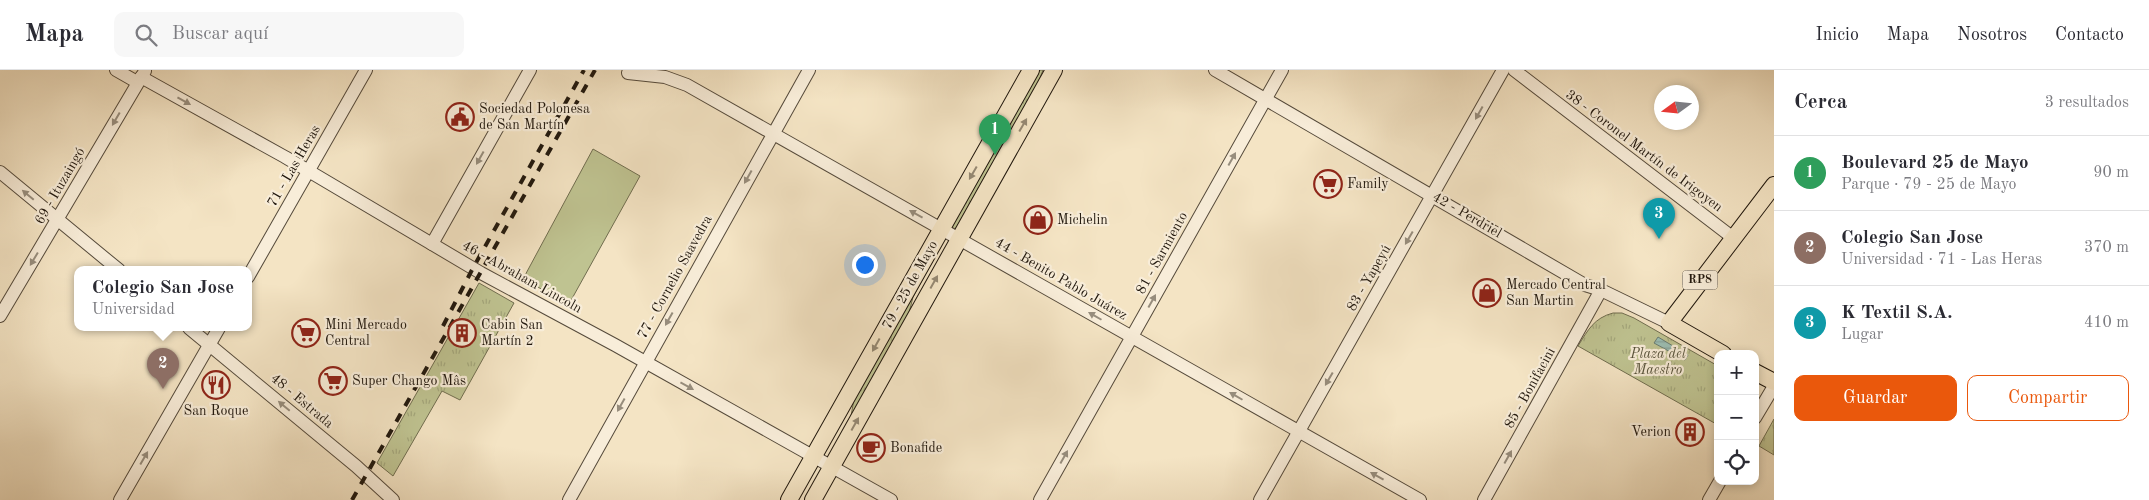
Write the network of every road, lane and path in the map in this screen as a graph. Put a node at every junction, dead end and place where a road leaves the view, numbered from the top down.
1 (116, 70) edge
2 (366, 70) edge
3 (530, 70) edge
4 (676, 70) edge
5 (809, 70) edge
6 (1031, 70) edge
7 (1054, 70) edge
8 (1215, 70) edge
9 (1282, 70) edge
10 (1503, 70) edge
11 (1514, 70) edge
12 (628, 73) dead end
13 (141, 77) edge
14 (687, 85) junction
15 (1266, 98) junction
16 (772, 134) junction
17 (308, 171) junction
18 (0, 172) edge
19 (1774, 185) edge
20 (1434, 195) junction
21 (58, 220) junction
22 (941, 228) junction
23 (1732, 237) junction
24 (959, 238) junction
25 (432, 244) junction
26 (114, 266) edge
27 (252, 270) edge
28 (1602, 290) junction
29 (5, 297) edge
30 (0, 316) edge
31 (1669, 323) junction
32 (193, 331) edge
33 (217, 331) edge
34 (1131, 337) junction
35 (209, 344) junction
36 (1716, 350) edge
37 (645, 363) junction
38 (1759, 375) edge
39 (1774, 384) edge
40 (1759, 411) edge
41 (1299, 432) junction
42 (814, 456) junction
43 (832, 466) junction
44 (1718, 485) edge
45 (120, 500) edge
46 (393, 500) edge
47 (569, 500) edge
48 (790, 500) edge
49 (813, 500) edge
50 (891, 500) edge
51 (1040, 500) edge
52 (1260, 500) edge
53 (1420, 500) edge
54 (1484, 500) edge
55 (1709, 500) edge

1 - 13 street, 46 - Abraham Lincoln
2 - 17 street, 71 - Las Heras
3 -> 25 street
4 - 14 street, 44 - Benito Pablo Juárez
5 - 16 street, 77 - Cornelio Saavedra
6 -> 22 main road, 79 - 25 de Mayo
24 -> 7 main road, 79 - 25 de Mayo
8 - 15 street, 42 - Perdriel
9 - 15 street, 81 - Sarmiento
10 -> 20 street, 83 - Yapeyú
11 - 23 street, 38 - Coronel Martín de Irigoyen
12 - 14 street, 44 - Benito Pablo Juárez
13 -> 17 street, 46 - Abraham Lincoln
13 -> 21 street, 69 - Ituzaingó
14 - 16 street, 44 - Benito Pablo Juárez
15 - 20 street, 42 - Perdriel
34 -> 15 street, 81 - Sarmiento
22 -> 16 street, 44 - Benito Pablo Juárez
16 -> 37 street, 77 - Cornelio Saavedra
17 - 25 street, 46 - Abraham Lincoln
17 - 27 street, 71 - Las Heras
21 -> 18 street
19 - 23 main road, RP8
20 - 28 street, 42 - Perdriel
20 -> 41 street, 83 - Yapeyú
21 - 26 street
21 -> 29 street, 69 - Ituzaingó
22 - 24 street, 44 - Benito Pablo Juárez
22 -> 42 main road, 79 - 25 de Mayo
23 - 31 main road, RP8
34 -> 24 street, 44 - Benito Pablo Juárez
43 -> 24 main road, 79 - 25 de Mayo
25 - 37 street, 46 - Abraham Lincoln
28 - 31 street, 42 - Perdriel
54 -> 28 street, 85 - Bonifacini
29 - 30 street, 69 - Ituzaingó
31 - 36 main road, 42 - Perdriel
32 - 35 street, 48 - Estrada
33 - 35 street
41 -> 34 street, 44 - Benito Pablo Juárez
51 -> 34 street, 81 - Sarmiento
45 -> 35 street
46 -> 35 street, 48 - Estrada
37 -> 42 street, 46 - Abraham Lincoln
37 -> 47 street, 77 - Cornelio Saavedra
38 - 39 main road
39 - 40 street
41 - 52 street, 83 - Yapeyú
53 -> 41 street, 44 - Benito Pablo Juárez
42 - 43 street, 46 - Abraham Lincoln
42 - 48 main road, 79 - 25 de Mayo
43 - 49 main road, 79 - 25 de Mayo
43 - 50 street, 46 - Abraham Lincoln
44 - 55 street

